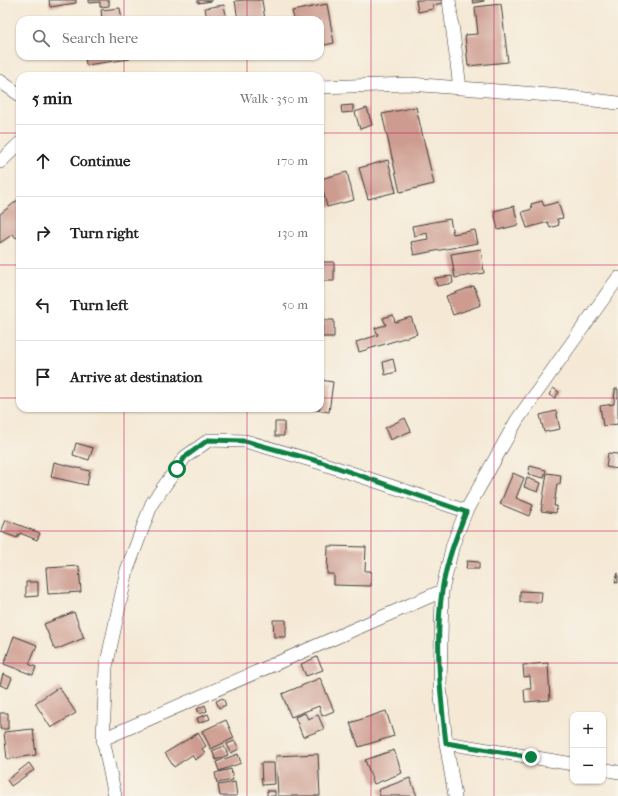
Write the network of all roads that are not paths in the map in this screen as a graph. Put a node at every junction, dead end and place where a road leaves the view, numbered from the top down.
1 (449, 0) edge
2 (0, 81) edge
3 (324, 87) edge
4 (460, 88) junction
5 (16, 92) edge
6 (618, 103) edge
7 (16, 147) edge
8 (0, 162) edge
9 (618, 278) edge
10 (466, 512) junction
11 (442, 591) junction
12 (103, 739) junction
13 (446, 743) junction
14 (570, 764) edge
15 (606, 770) edge
16 (618, 772) edge
17 (116, 796) edge
18 (455, 796) edge

1 - 4 street
2 - 5 street
3 - 4 street
4 - 6 street
7 - 8 street
9 - 10 street
10 - 11 street
10 - 12 street
11 - 12 street
11 - 13 street
12 - 17 street
13 - 14 street
13 - 18 street
15 - 16 street

